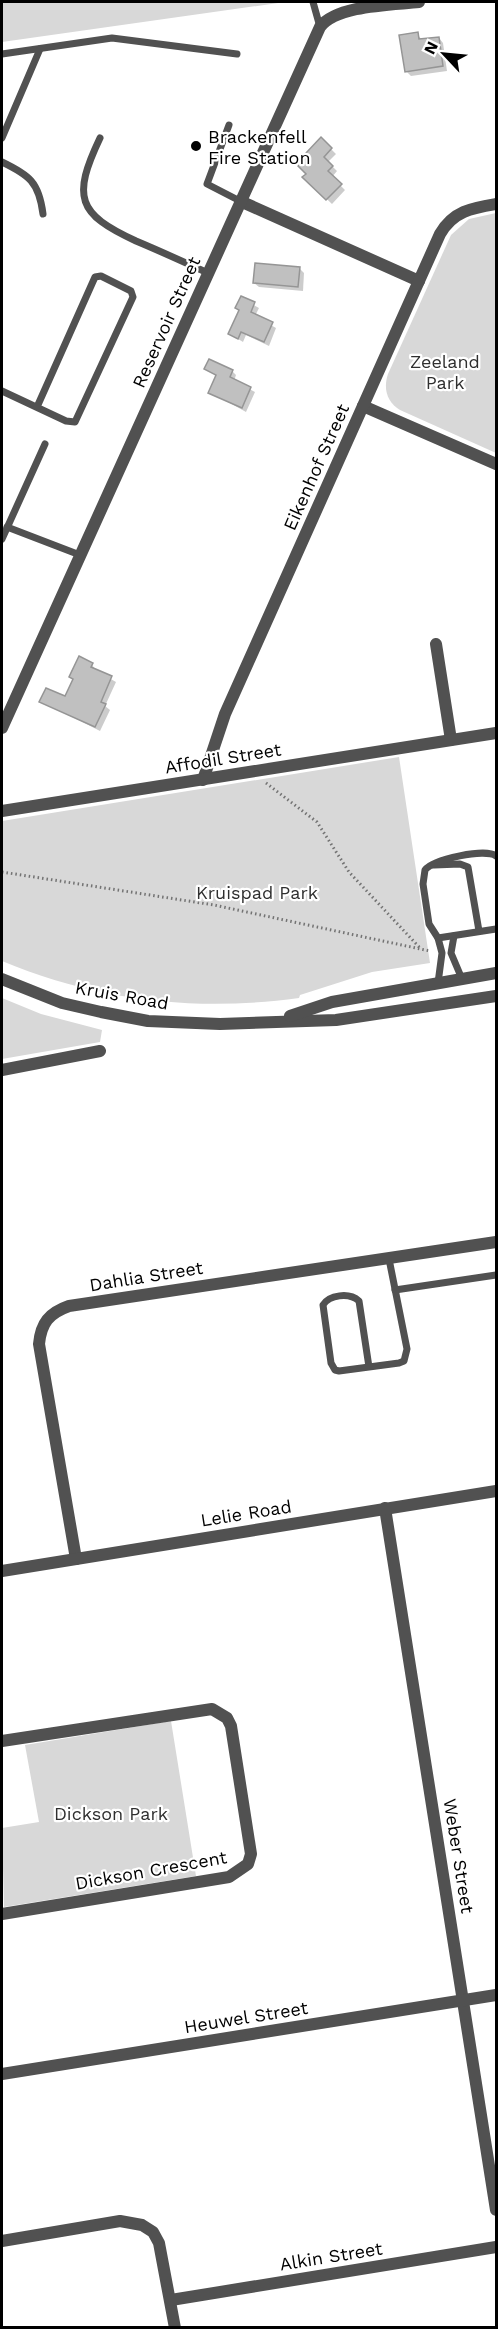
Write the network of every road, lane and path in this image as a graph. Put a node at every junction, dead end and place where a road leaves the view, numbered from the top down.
1 (313, 2) edge
2 (419, 2) edge
3 (320, 27) junction
4 (40, 49) junction
5 (2, 54) edge
6 (237, 54) dead end
7 (229, 125) dead end
8 (2, 138) edge
9 (100, 138) dead end
10 (2, 162) edge
11 (240, 201) junction
12 (496, 204) edge
13 (43, 214) dead end
14 (208, 273) junction
15 (419, 281) junction
16 (2, 391) edge
17 (37, 406) junction
18 (363, 406) junction
19 (45, 444) dead end
20 (496, 464) edge
21 (7, 527) junction
22 (2, 539) edge
23 (80, 555) junction
24 (435, 644) dead end
25 (2, 728) edge
26 (496, 733) edge
27 (451, 740) junction
28 (252, 772) junction
29 (203, 780) junction
30 (2, 812) edge
31 (496, 856) edge
32 (428, 866) junction
33 (2, 872) edge
34 (496, 929) edge
35 (479, 931) junction
36 (454, 936) junction
37 (438, 938) junction
38 (421, 950) junction
39 (442, 953) junction
40 (496, 974) edge
41 (2, 979) edge
42 (462, 979) junction
43 (438, 983) junction
44 (496, 996) edge
45 (277, 1020) junction
46 (100, 1051) dead end
47 (2, 1070) edge
48 (496, 1242) edge
49 (389, 1259) junction
50 (496, 1275) edge
51 (395, 1290) junction
52 (369, 1367) junction
53 (496, 1491) edge
54 (385, 1509) junction
55 (76, 1558) junction
56 (2, 1571) edge
57 (2, 1741) edge
58 (2, 1914) edge
59 (496, 1995) edge
60 (464, 2000) junction
61 (2, 2074) edge
62 (496, 2210) edge
63 (2, 2241) edge
64 (496, 2247) edge
65 (171, 2300) junction
66 (175, 2328) edge

1 - 3 lane
2 - 3 street
3 - 11 street, Reservoir Street
4 - 5 lane
4 - 6 lane
4 - 8 lane
7 - 11 lane
9 - 14 lane
10 - 13 lane
11 - 14 street, Reservoir Street
11 - 15 street
12 - 15 street, Eikenhof Street
14 - 23 street, Reservoir Street
15 - 18 street, Eikenhof Street
16 - 17 lane
17 - 17 lane
18 - 20 street
18 - 29 street, Eikenhof Street
19 - 21 lane
21 - 22 lane
21 - 23 lane
23 - 25 street, Reservoir Street
24 - 27 street
26 - 27 street, Affodil Street
27 - 28 street, Affodil Street
28 - 29 street, Affodil Street
28 - 38 path
29 - 30 street, Affodil Street
31 - 32 lane
32 - 35 lane
32 - 37 lane
33 - 38 path
34 - 35 lane
35 - 36 lane
36 - 37 lane
36 - 42 lane
37 - 39 lane
38 - 39 path
39 - 43 lane
40 - 42 street, Kruis Road
41 - 45 street, Kruis Road
42 - 43 street, Kruis Road
43 - 45 street, Kruis Road
44 - 45 street, Kruis Road
46 - 47 street
48 - 49 street, Dahlia Street
49 - 51 lane
49 - 55 street, Dahlia Street
50 - 51 lane
51 - 52 lane
52 - 52 lane
53 - 54 street, Lelie Road
54 - 55 street, Lelie Road
54 - 60 street, Weber Street
55 - 56 street, Lelie Road
57 - 58 street, Dickson Crescent
59 - 60 street, Heuwel Street
60 - 61 street, Heuwel Street
60 - 62 street, Weber Street
63 - 65 street
64 - 65 street, Alkin Street
65 - 66 street

